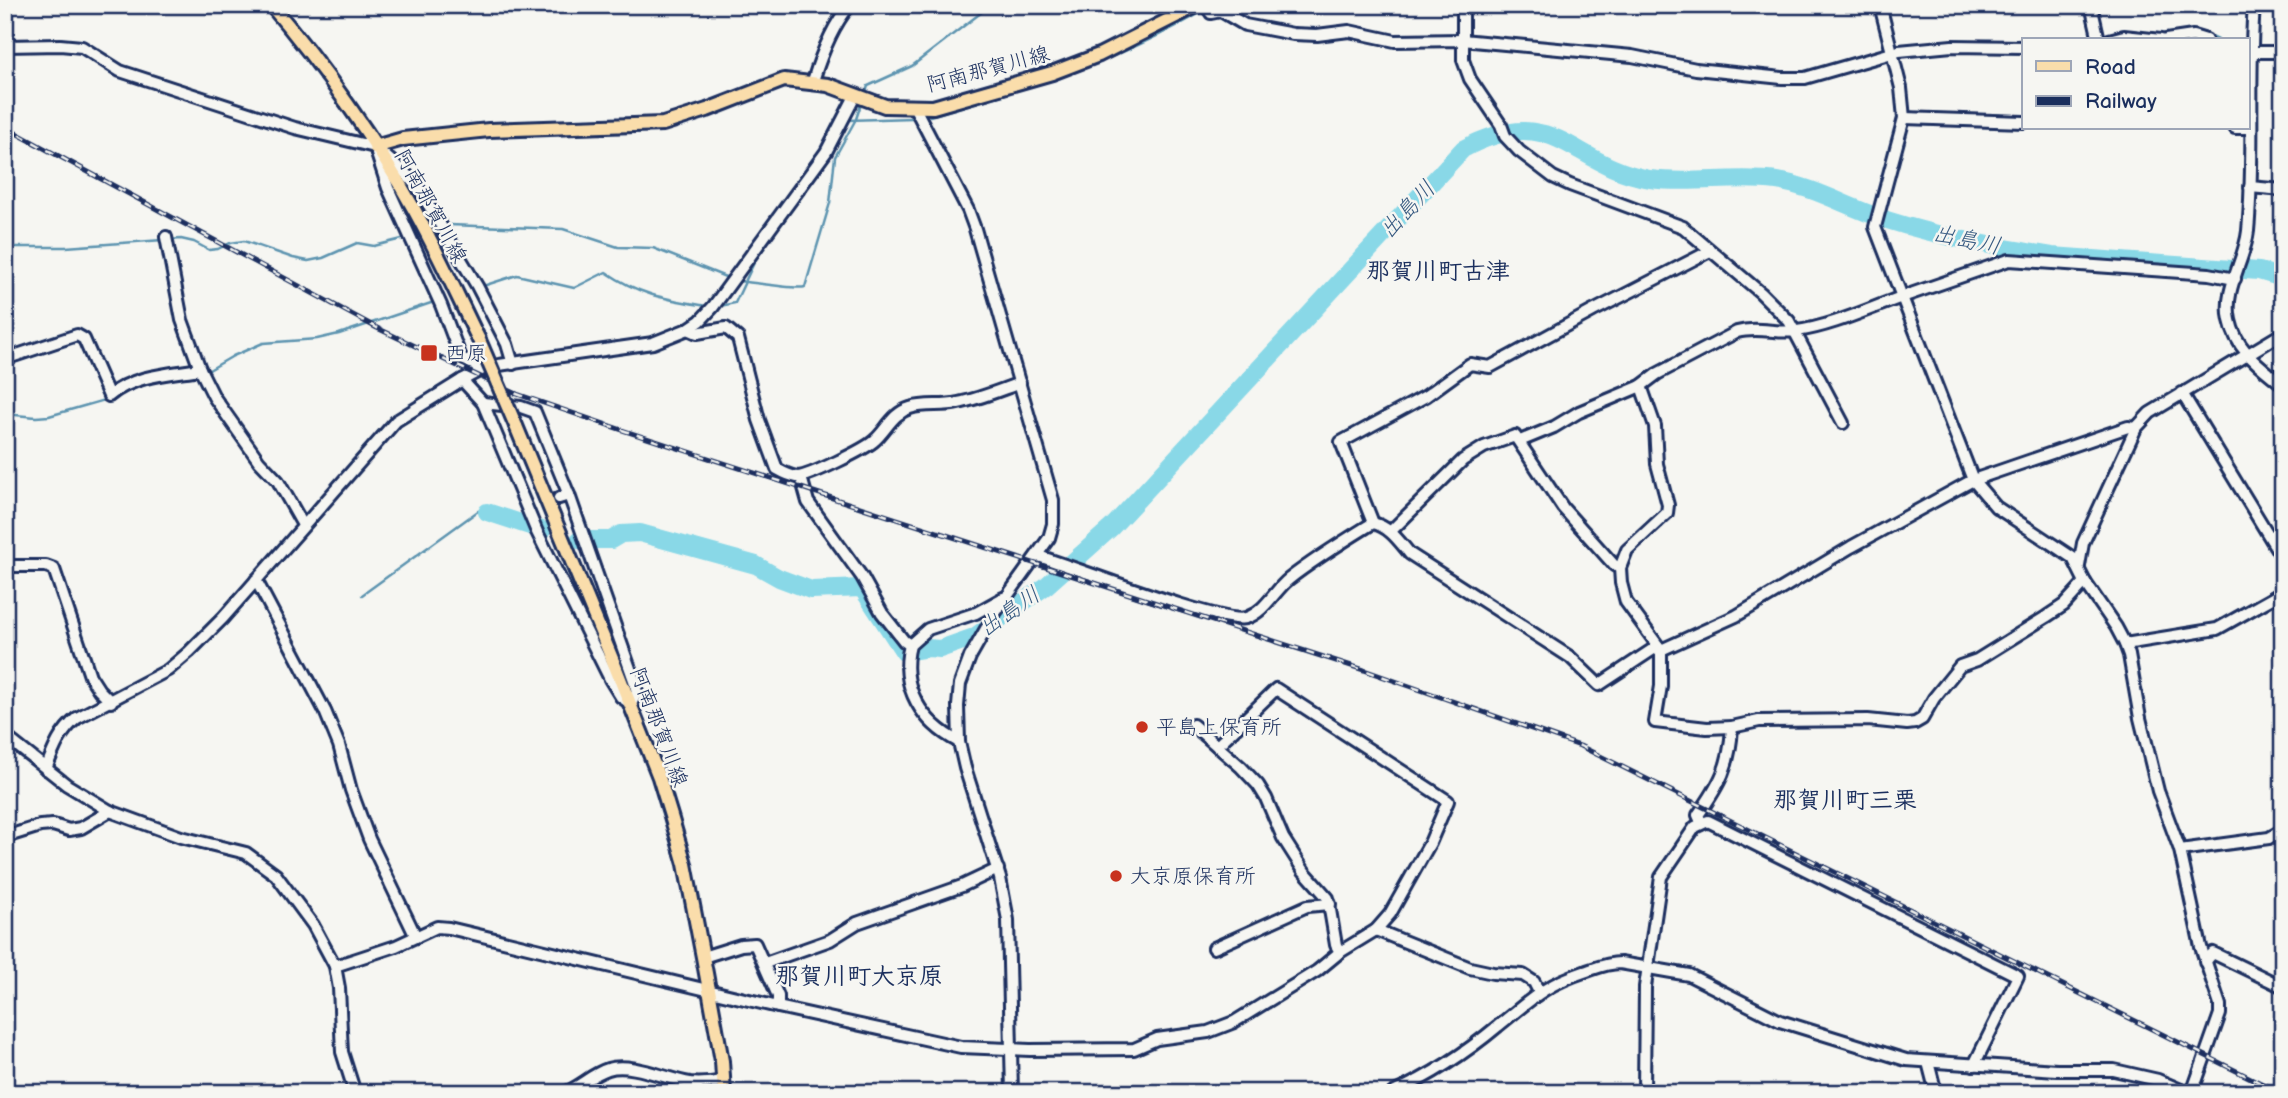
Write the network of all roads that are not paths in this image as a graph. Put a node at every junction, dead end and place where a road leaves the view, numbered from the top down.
1 (271, 5) edge
2 (850, 5) edge
3 (1463, 5) edge
4 (1880, 5) edge
5 (2091, 5) edge
6 (2254, 5) edge
7 (1205, 7) edge
8 (1462, 38) junction
9 (2098, 38) edge
10 (2116, 38) edge
11 (2142, 38) edge
12 (2180, 38) edge
13 (2200, 38) edge
14 (5, 46) edge
15 (2022, 47) edge
16 (1891, 48) junction
17 (2250, 51) edge
18 (2283, 52) edge
19 (813, 81) junction
20 (855, 96) junction
21 (915, 108) junction
22 (1903, 118) junction
23 (2022, 122) edge
24 (2250, 128) edge
25 (2250, 130) edge
26 (375, 147) junction
27 (2249, 187) junction
28 (2283, 190) edge
29 (167, 241) dead end
30 (1710, 251) junction
31 (2236, 277) junction
32 (1902, 297) junction
33 (688, 329) junction
34 (1794, 332) junction
35 (2283, 333) edge
36 (2246, 354) junction
37 (5, 359) edge
38 (513, 364) junction
39 (483, 369) junction
40 (202, 372) junction
41 (462, 380) junction
42 (1020, 383) junction
43 (2283, 385) edge
44 (1641, 386) junction
45 (2182, 393) junction
46 (482, 403) junction
47 (1843, 424) dead end
48 (2136, 428) junction
49 (1520, 441) junction
50 (801, 477) junction
51 (1973, 480) junction
52 (1373, 523) junction
53 (303, 525) junction
54 (1391, 531) junction
55 (2278, 538) edge
56 (1038, 556) junction
57 (2283, 559) edge
58 (5, 566) edge
59 (2079, 566) junction
60 (1620, 568) junction
61 (256, 580) junction
62 (2085, 582) junction
63 (2283, 592) edge
64 (1009, 593) junction
65 (2125, 644) junction
66 (910, 645) junction
67 (1660, 648) junction
68 (111, 702) junction
69 (631, 705) junction
70 (1193, 725) dead end
71 (1732, 727) junction
72 (5, 736) edge
73 (959, 742) junction
74 (1217, 746) junction
75 (46, 769) junction
76 (110, 811) junction
77 (1701, 822) junction
78 (2283, 830) edge
79 (5, 837) edge
80 (2180, 850) junction
81 (998, 869) junction
82 (1330, 904) junction
83 (1376, 930) junction
84 (416, 937) junction
85 (1214, 948) dead end
86 (1340, 952) junction
87 (702, 957) junction
88 (2205, 962) junction
89 (765, 963) junction
90 (335, 966) junction
91 (1649, 966) junction
92 (2283, 987) edge
93 (708, 990) junction
94 (1539, 992) junction
95 (778, 1007) junction
96 (1010, 1049) junction
97 (1928, 1062) junction
98 (1974, 1065) junction
99 (723, 1087) edge
100 (355, 1093) edge
101 (564, 1093) edge
102 (1012, 1093) edge
103 (1393, 1093) edge
104 (1644, 1093) edge
105 (1936, 1093) edge
106 (2190, 1093) edge

1 - 26 main road
2 - 19 street
3 - 8 street
4 - 16 street
5 - 9 street
6 - 17 street
7 - 8 street
7 - 21 main road, 阿南那賀川線
8 - 16 street
8 - 30 street
10 - 11 street
12 - 13 street
14 - 26 street
15 - 16 street
16 - 22 street
17 - 18 street
17 - 24 street
19 - 20 main road, 阿南那賀川線
19 - 26 main road, 阿南那賀川線
20 - 21 main road, 阿南那賀川線
20 - 33 street
21 - 42 street
22 - 23 street
22 - 32 street
25 - 27 street
26 - 38 street
26 - 39 street
26 - 69 main road, 阿南那賀川線, bridge
27 - 28 street
27 - 31 street
29 - 40 street
30 - 34 street
30 - 52 street
31 - 32 street
31 - 36 street
32 - 34 street
32 - 51 street
33 - 38 street
33 - 50 street
34 - 44 street
34 - 47 street
35 - 36 street
36 - 43 street
36 - 45 street
37 - 40 street
38 - 39 street
39 - 41 street
40 - 53 street
41 - 46 street
41 - 53 street
42 - 50 street
42 - 56 street
44 - 49 street
44 - 60 street
45 - 48 street
45 - 55 street
46 - 69 street
46 - 69 street
48 - 51 street
48 - 59 street
49 - 54 street
49 - 60 street
50 - 66 street
51 - 59 street
51 - 67 street
52 - 54 street
52 - 56 street
53 - 61 street
54 - 67 street
55 - 57 street
56 - 64 street
58 - 68 street
59 - 62 street
60 - 67 street
61 - 68 street
61 - 84 street
62 - 65 street
62 - 71 street
63 - 65 street
64 - 66 street
64 - 73 street
65 - 80 street
66 - 73 street
67 - 71 street
68 - 75 street
69 - 87 main road, 阿南那賀川線
70 - 74 street
71 - 77 street
72 - 75 street
73 - 81 street
74 - 82 street
74 - 83 street
75 - 76 street
76 - 79 street
76 - 90 street
77 - 91 street
77 - 98 street
78 - 80 street
80 - 88 street
81 - 89 street
81 - 96 street
82 - 85 street
82 - 86 street
83 - 86 street
83 - 94 street
84 - 90 street
84 - 93 street
86 - 96 street
87 - 89 street
87 - 93 main road, 阿南那賀川線
88 - 92 street
88 - 106 street
89 - 95 street
90 - 100 street
91 - 94 street
91 - 97 street
91 - 104 street
93 - 95 street
93 - 99 main road, 阿南那賀川線
94 - 103 street
95 - 96 street
96 - 102 street
97 - 98 street
97 - 105 street
98 - 106 street
99 - 101 street

